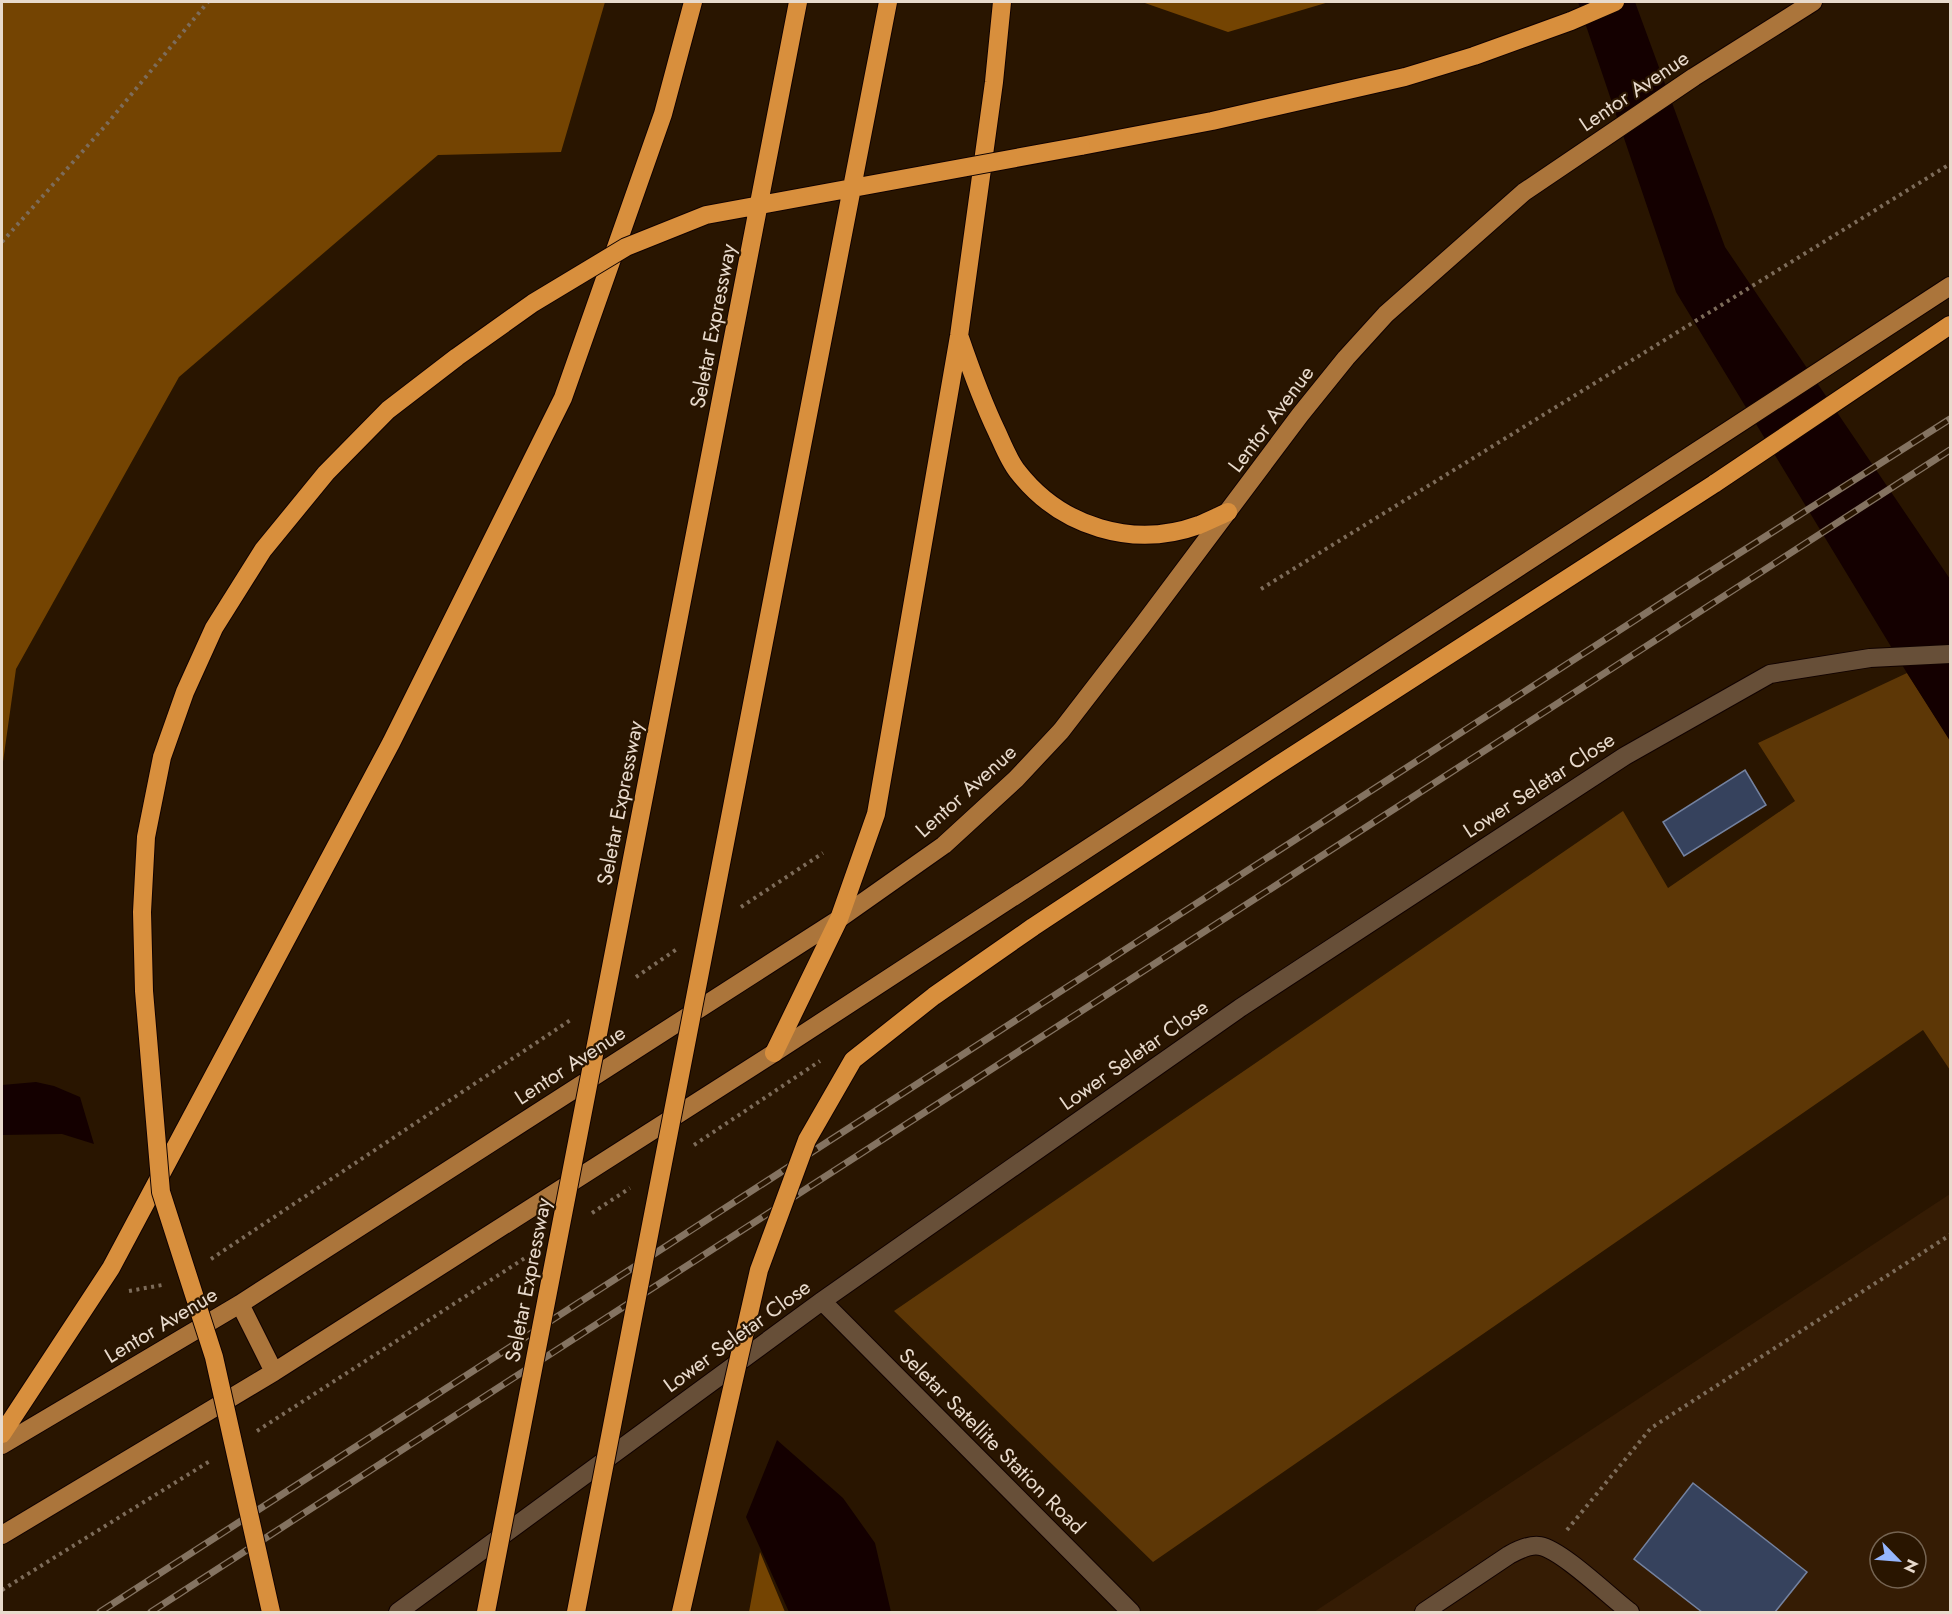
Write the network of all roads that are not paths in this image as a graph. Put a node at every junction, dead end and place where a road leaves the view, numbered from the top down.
1 (693, 2) edge
2 (798, 2) edge
3 (888, 2) edge
4 (1002, 2) edge
5 (1615, 2) edge
6 (1813, 2) edge
7 (1950, 286) edge
8 (1950, 325) edge
9 (959, 336) junction
10 (1228, 512) junction
11 (1950, 654) edge
12 (839, 919) junction
13 (774, 1053) junction
14 (822, 1301) junction
15 (240, 1304) junction
16 (274, 1372) junction
17 (2, 1434) edge
18 (2, 1445) edge
19 (2, 1535) edge
20 (271, 1612) edge
21 (398, 1612) edge
22 (486, 1612) edge
23 (576, 1612) edge
24 (681, 1612) edge
25 (1131, 1612) edge
26 (1424, 1612) edge
27 (1630, 1612) edge

1 - 17 highway
2 - 22 highway, Seletar Expressway, bridge
3 - 23 highway, bridge
4 - 9 highway
5 - 20 highway, bridge
6 - 10 main road, Lentor Avenue
7 - 13 main road
8 - 24 highway, bridge
9 - 10 highway
9 - 12 highway
10 - 12 main road, Lentor Avenue
11 - 14 lane, Lower Seletar Close
12 - 13 highway
12 - 15 main road, Lentor Avenue
13 - 16 main road
14 - 21 lane, Lower Seletar Close
14 - 25 lane, Seletar Satellite Station Road
15 - 16 main road
15 - 18 main road, Lentor Avenue
16 - 19 main road
26 - 27 lane

